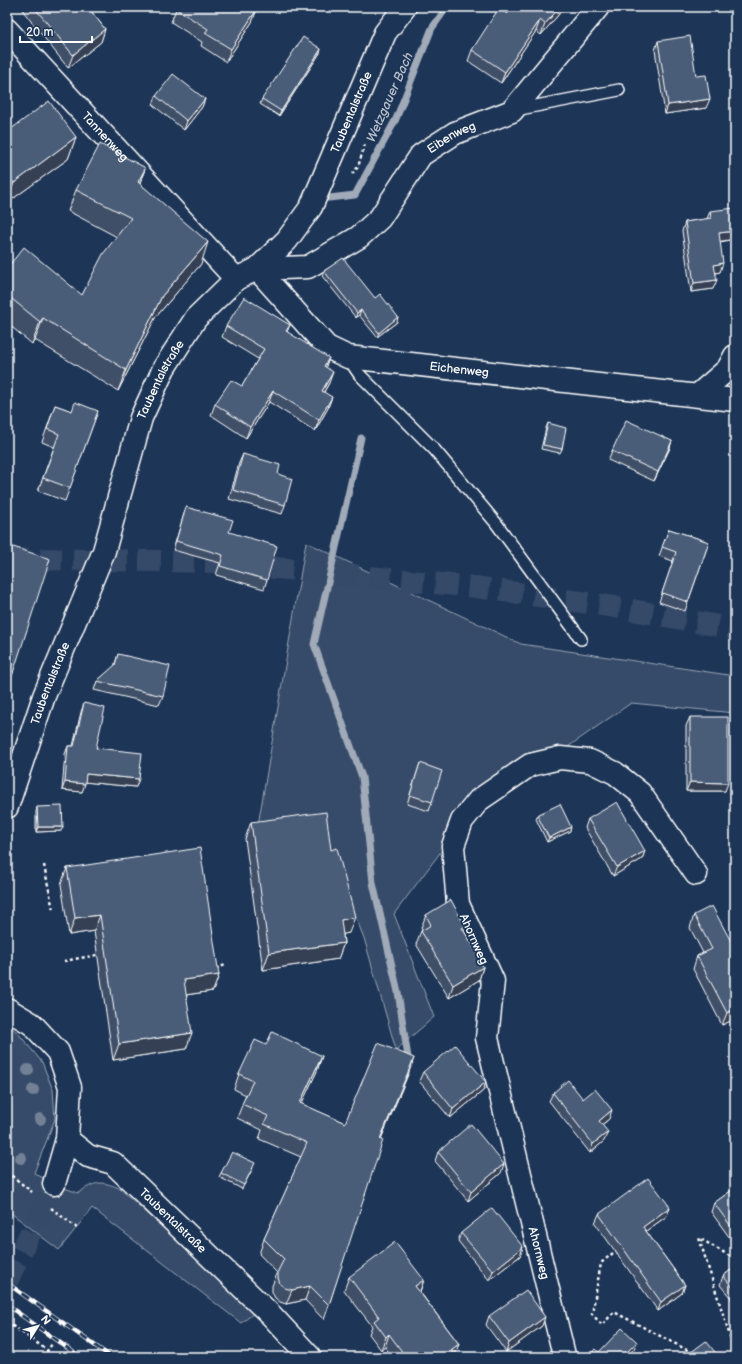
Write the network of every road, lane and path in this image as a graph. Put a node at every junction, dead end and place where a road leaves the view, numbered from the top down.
1 (405, 7) edge
2 (598, 7) edge
3 (7, 30) edge
4 (619, 90) dead end
5 (512, 111) junction
6 (257, 269) junction
7 (236, 279) junction
8 (735, 356) edge
9 (348, 357) junction
10 (698, 395) junction
11 (735, 400) edge
12 (581, 639) dead end
13 (7, 807) edge
14 (44, 865) dead end
15 (696, 874) dead end
16 (53, 910) dead end
17 (97, 954) dead end
18 (64, 961) dead end
19 (226, 965) dead end
20 (210, 969) edge
21 (7, 1009) edge
22 (67, 1138) junction
23 (54, 1184) tunnel mouth
24 (613, 1253) dead end
25 (735, 1259) edge
26 (7, 1322) edge
27 (52, 1344) dead end
28 (48, 1350) junction
29 (735, 1352) edge
30 (694, 1354) edge
31 (43, 1357) edge
32 (57, 1357) edge
33 (310, 1357) edge
34 (562, 1357) edge

1 - 6 street, Taubentalstraße
2 - 5 street, Eibenweg
3 - 7 street, Tannenweg
4 - 5 lane
5 - 6 street, Eibenweg
6 - 7 street, Taubentalstraße
6 - 9 street, Eichenweg
7 - 13 street, Taubentalstraße
8 - 10 street
9 - 10 street, Eichenweg
9 - 12 lane
10 - 11 street, Eichenweg
14 - 16 path
15 - 34 street, Ahornweg
17 - 18 path
19 - 20 path
21 - 22 street
22 - 23 street
22 - 33 street, Taubentalstraße
24 - 30 path
25 - 29 path
26 - 28 path
27 - 28 path
28 - 31 path
28 - 32 path

